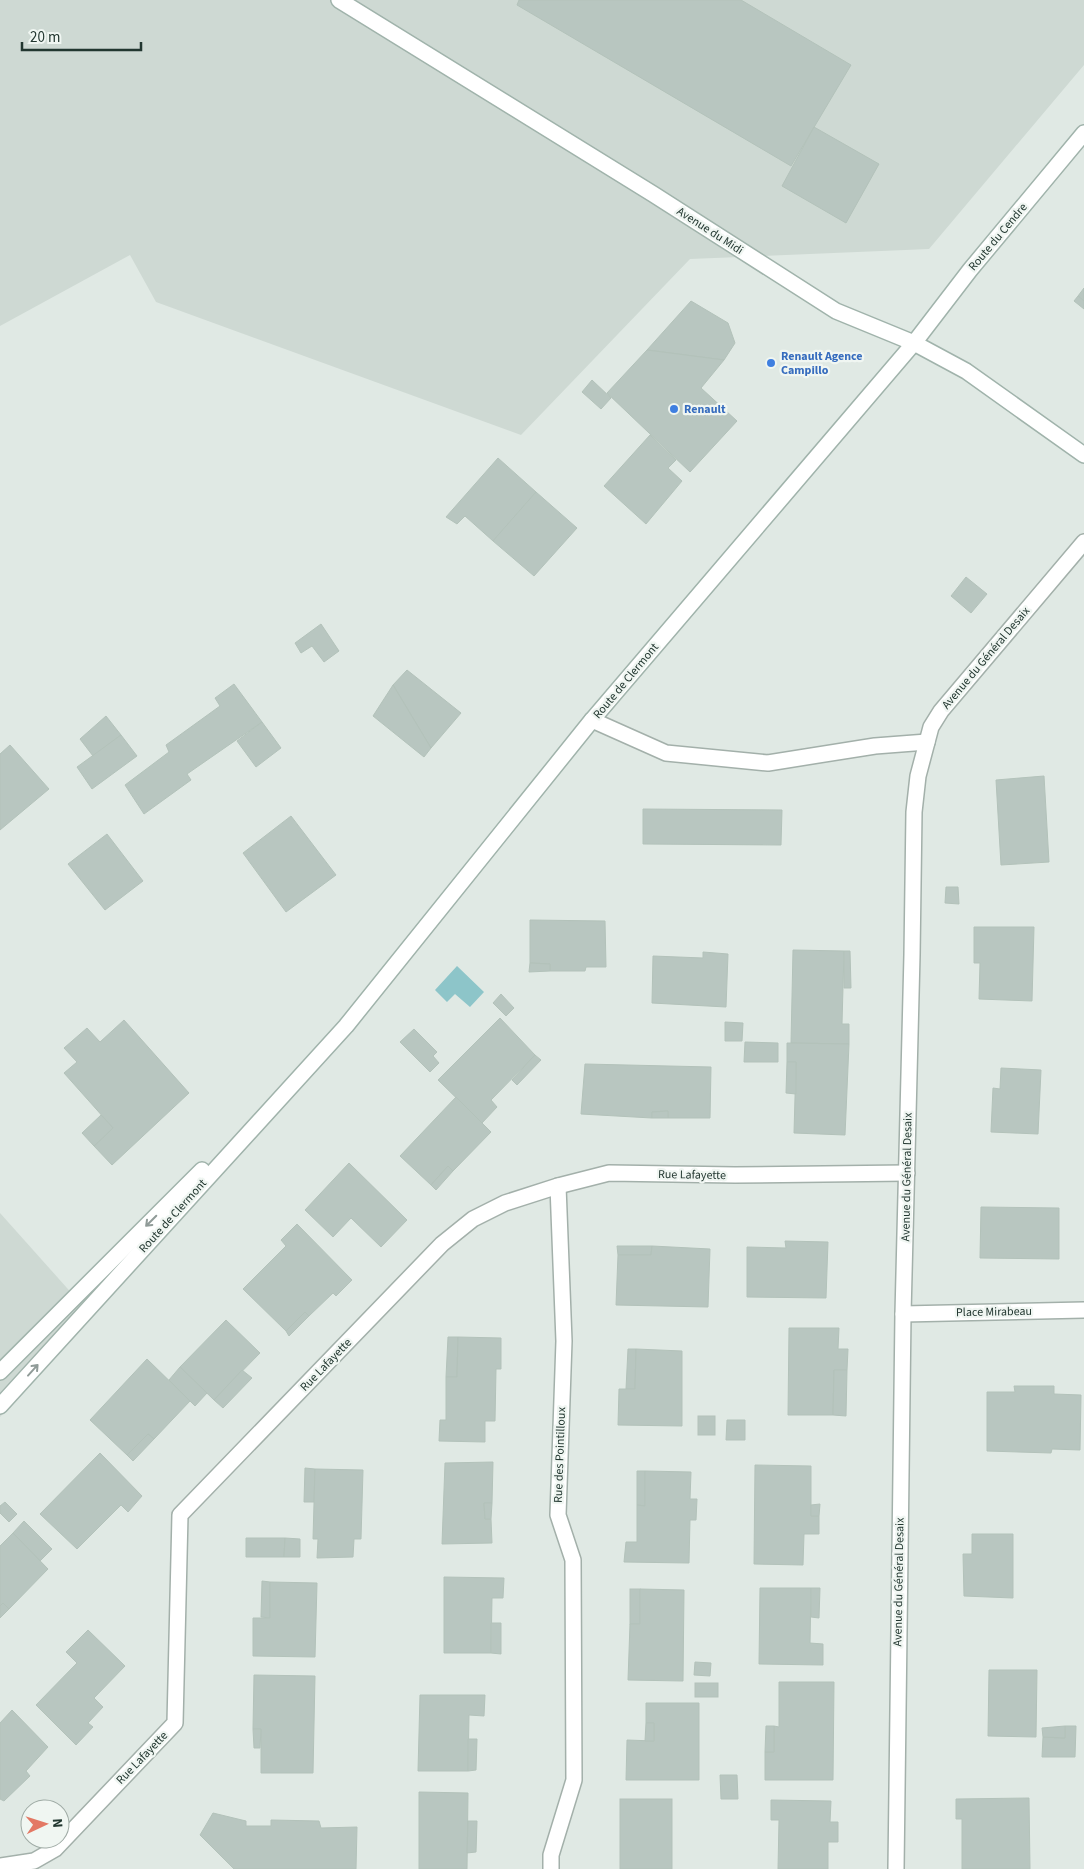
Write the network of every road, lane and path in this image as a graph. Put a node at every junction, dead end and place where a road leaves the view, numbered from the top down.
1 (338, 0) edge
2 (1084, 132) edge
3 (914, 343) junction
4 (1084, 455) edge
5 (1084, 542) edge
6 (592, 720) junction
7 (927, 742) junction
8 (346, 1026) junction
9 (906, 1173) junction
10 (558, 1186) junction
11 (1084, 1310) edge
12 (903, 1314) junction
13 (0, 1372) edge
14 (0, 1406) edge
15 (0, 1866) edge
16 (551, 1869) edge
17 (896, 1869) edge

1 - 3 street, Avenue du Midi
2 - 3 street, Route du Cendre
3 - 4 street, Avenue du Midi
3 - 6 street, Route de Clermont
5 - 7 street, Avenue du Général Desaix
6 - 7 street
6 - 8 street, Route de Clermont
7 - 9 street, Avenue du Général Desaix
8 -> 13 street, Route de Clermont
14 -> 8 street, Route de Clermont
9 - 10 street, Rue Lafayette
9 - 12 street, Avenue du Général Desaix
10 - 15 street, Rue Lafayette
10 - 16 street, Rue des Pointilloux
11 - 12 street, Place Mirabeau
12 - 17 street, Avenue du Général Desaix

